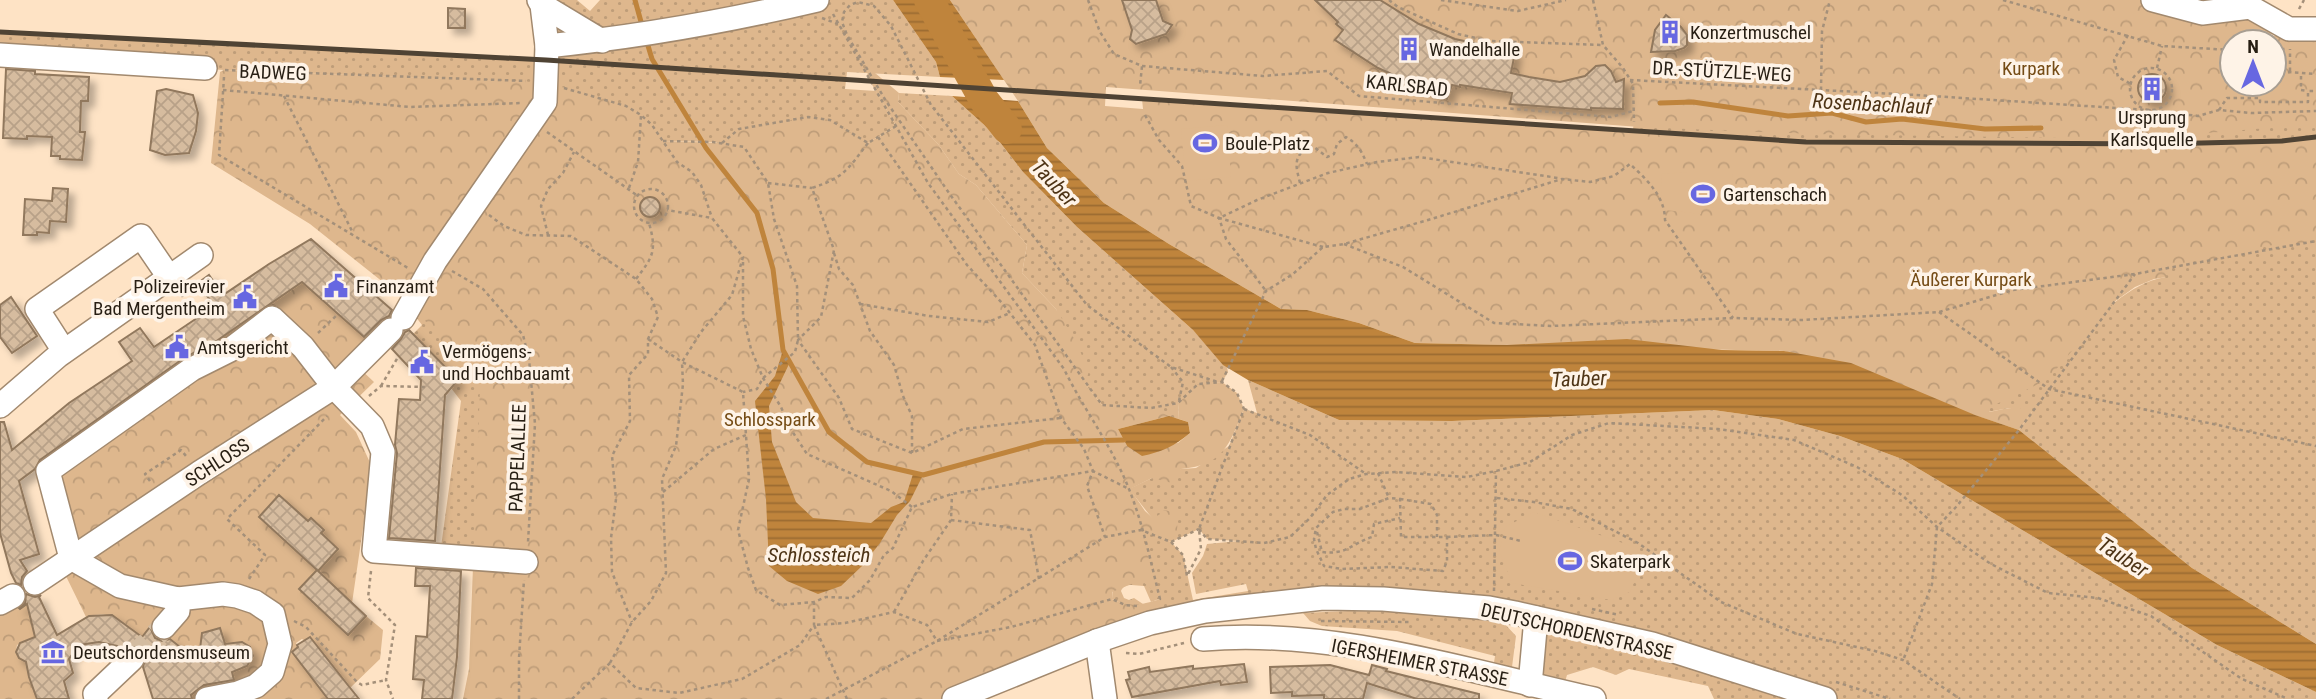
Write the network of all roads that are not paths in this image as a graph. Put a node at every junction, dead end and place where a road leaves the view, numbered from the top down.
1 (2153, 0) edge
2 (541, 3) edge
3 (824, 6) edge
4 (2316, 29) edge
5 (606, 41) junction
6 (547, 46) junction
7 (0, 55) edge
8 (214, 69) road end
9 (201, 255) dead end
10 (165, 281) junction
11 (67, 349) junction
12 (334, 387) junction
13 (0, 406) edge
14 (71, 558) junction
15 (526, 562) road end
16 (35, 583) dead end
17 (177, 599) junction
18 (1536, 618) junction
19 (164, 626) tunnel mouth
20 (1203, 639) road end
21 (1097, 641) junction
22 (132, 659) tunnel mouth
23 (1542, 691) edge
24 (96, 699) edge
25 (207, 699) edge
26 (954, 699) edge
27 (1105, 699) edge
28 (1594, 699) edge
29 (1825, 699) edge

1 - 4 street
2 - 5 street
2 - 6 street
3 - 5 street
5 - 6 street
6 - 12 street, SCHLOSS
7 - 8 street
9 - 10 street
10 - 11 street
10 - 11 street
11 - 13 street
12 - 14 street, SCHLOSS
12 - 14 street
12 - 15 street
14 - 16 street, SCHLOSS
14 - 17 street
17 - 19 street
17 - 25 street
18 - 21 street, DEUTSCHORDENSTRASSE
18 - 23 street
18 - 29 street, DEUTSCHORDENSTRASSE
20 - 23 street, IGERSHEIMER STRASSE
21 - 26 street
21 - 27 street
22 - 24 street
23 - 28 street, IGERSHEIMER STRASSE

